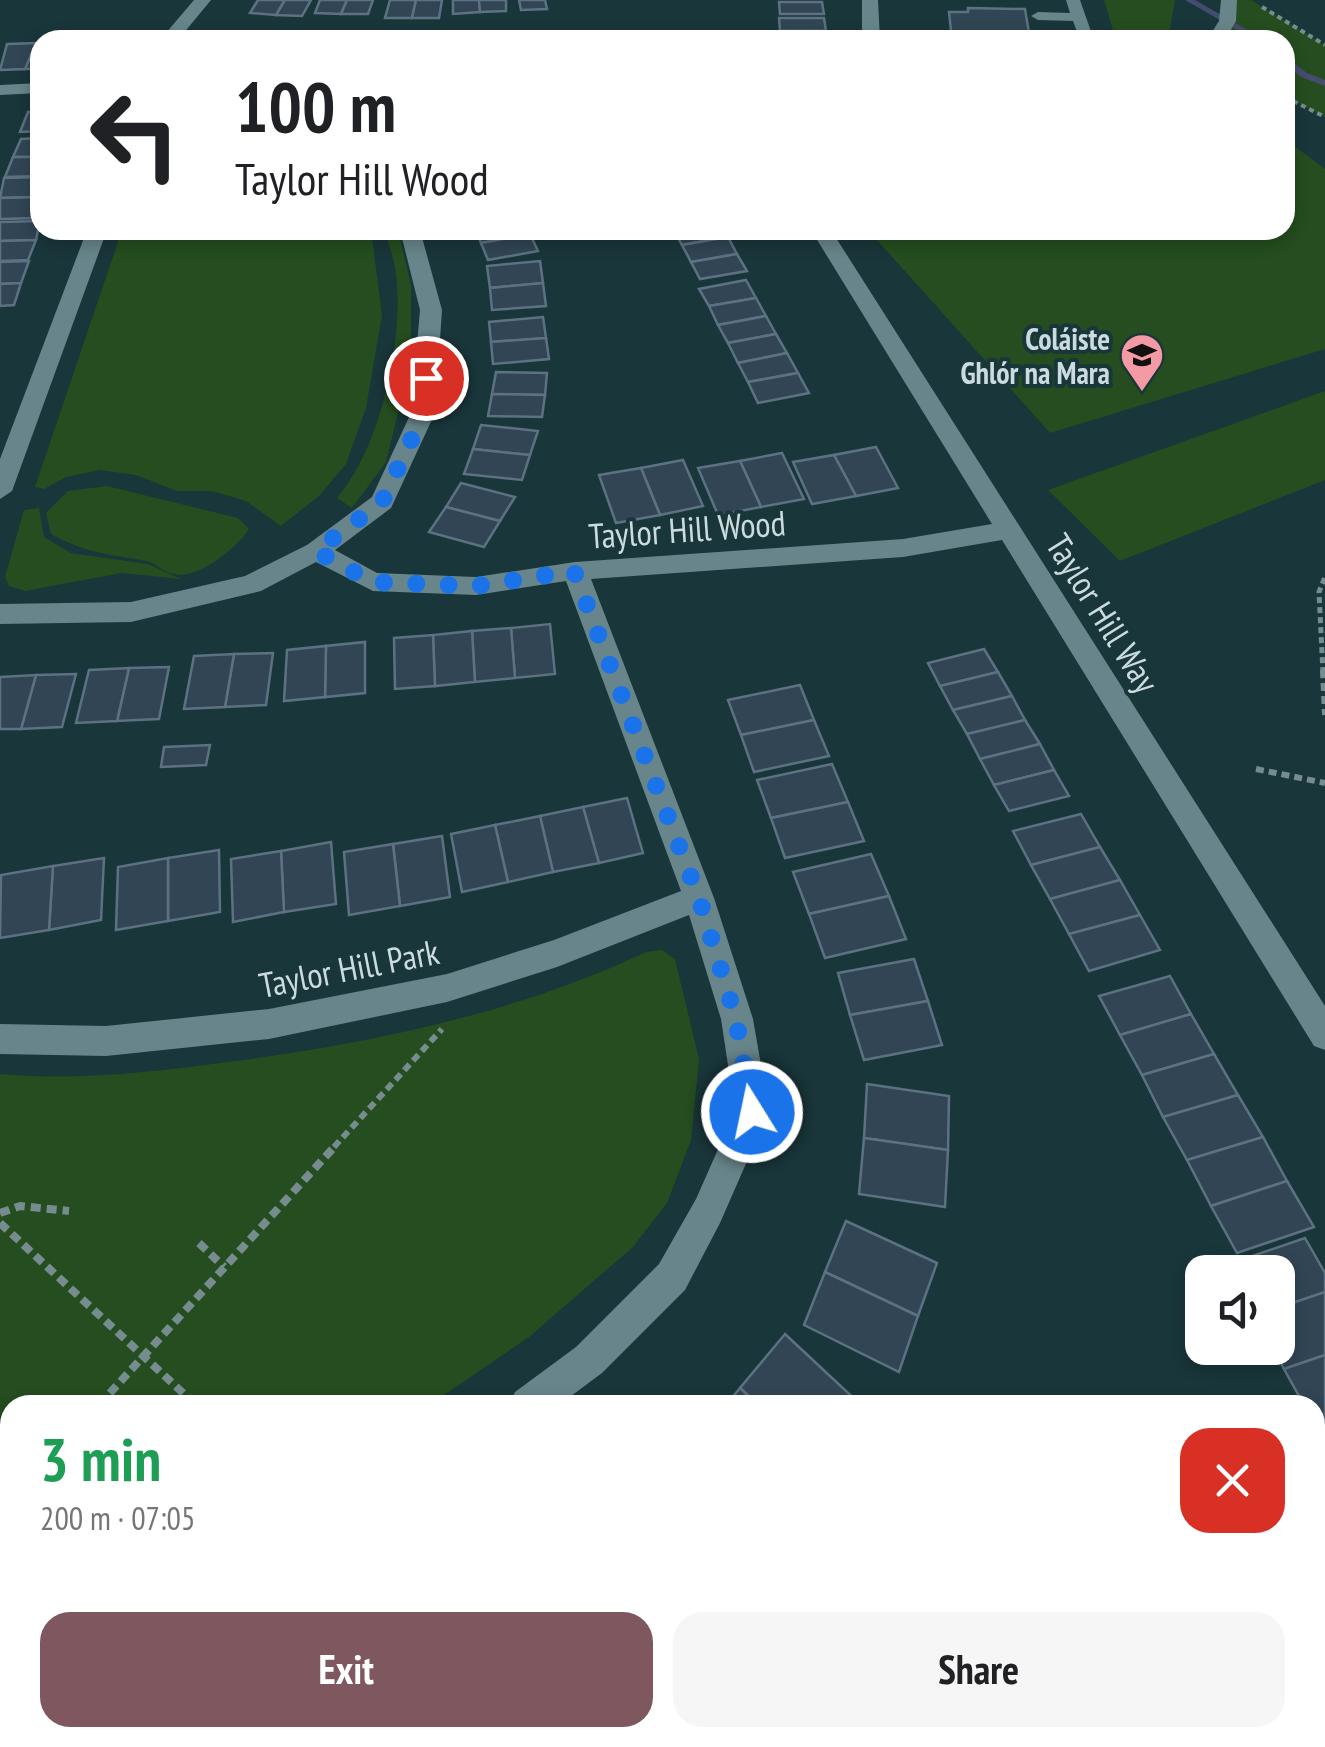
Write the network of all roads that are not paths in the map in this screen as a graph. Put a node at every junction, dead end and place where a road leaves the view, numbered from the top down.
1 (203, 0) edge
2 (870, 0) edge
3 (1074, 0) edge
4 (1230, 4) edge
5 (1038, 16) dead end
6 (1079, 17) junction
7 (178, 30) edge
8 (871, 30) edge
9 (1084, 30) edge
10 (1222, 30) edge
11 (30, 88) edge
12 (0, 90) edge
13 (93, 240) edge
14 (413, 240) edge
15 (827, 240) edge
16 (0, 491) edge
17 (1010, 530) junction
18 (316, 551) junction
19 (574, 571) junction
20 (0, 614) edge
21 (699, 898) junction
22 (1325, 1035) edge
23 (0, 1040) edge
24 (542, 1395) edge

1 - 7 street
2 - 8 street
3 - 6 lane
4 - 10 street
5 - 6 lane
6 - 9 lane
11 - 12 street
13 - 16 street
14 - 18 street
15 - 17 street, Taylor Hill Way
17 - 19 street, Taylor Hill Wood
17 - 22 street, Taylor Hill Way
18 - 19 street, Taylor Hill Wood
18 - 20 street
19 - 21 street
21 - 23 street, Taylor Hill Park
21 - 24 street

